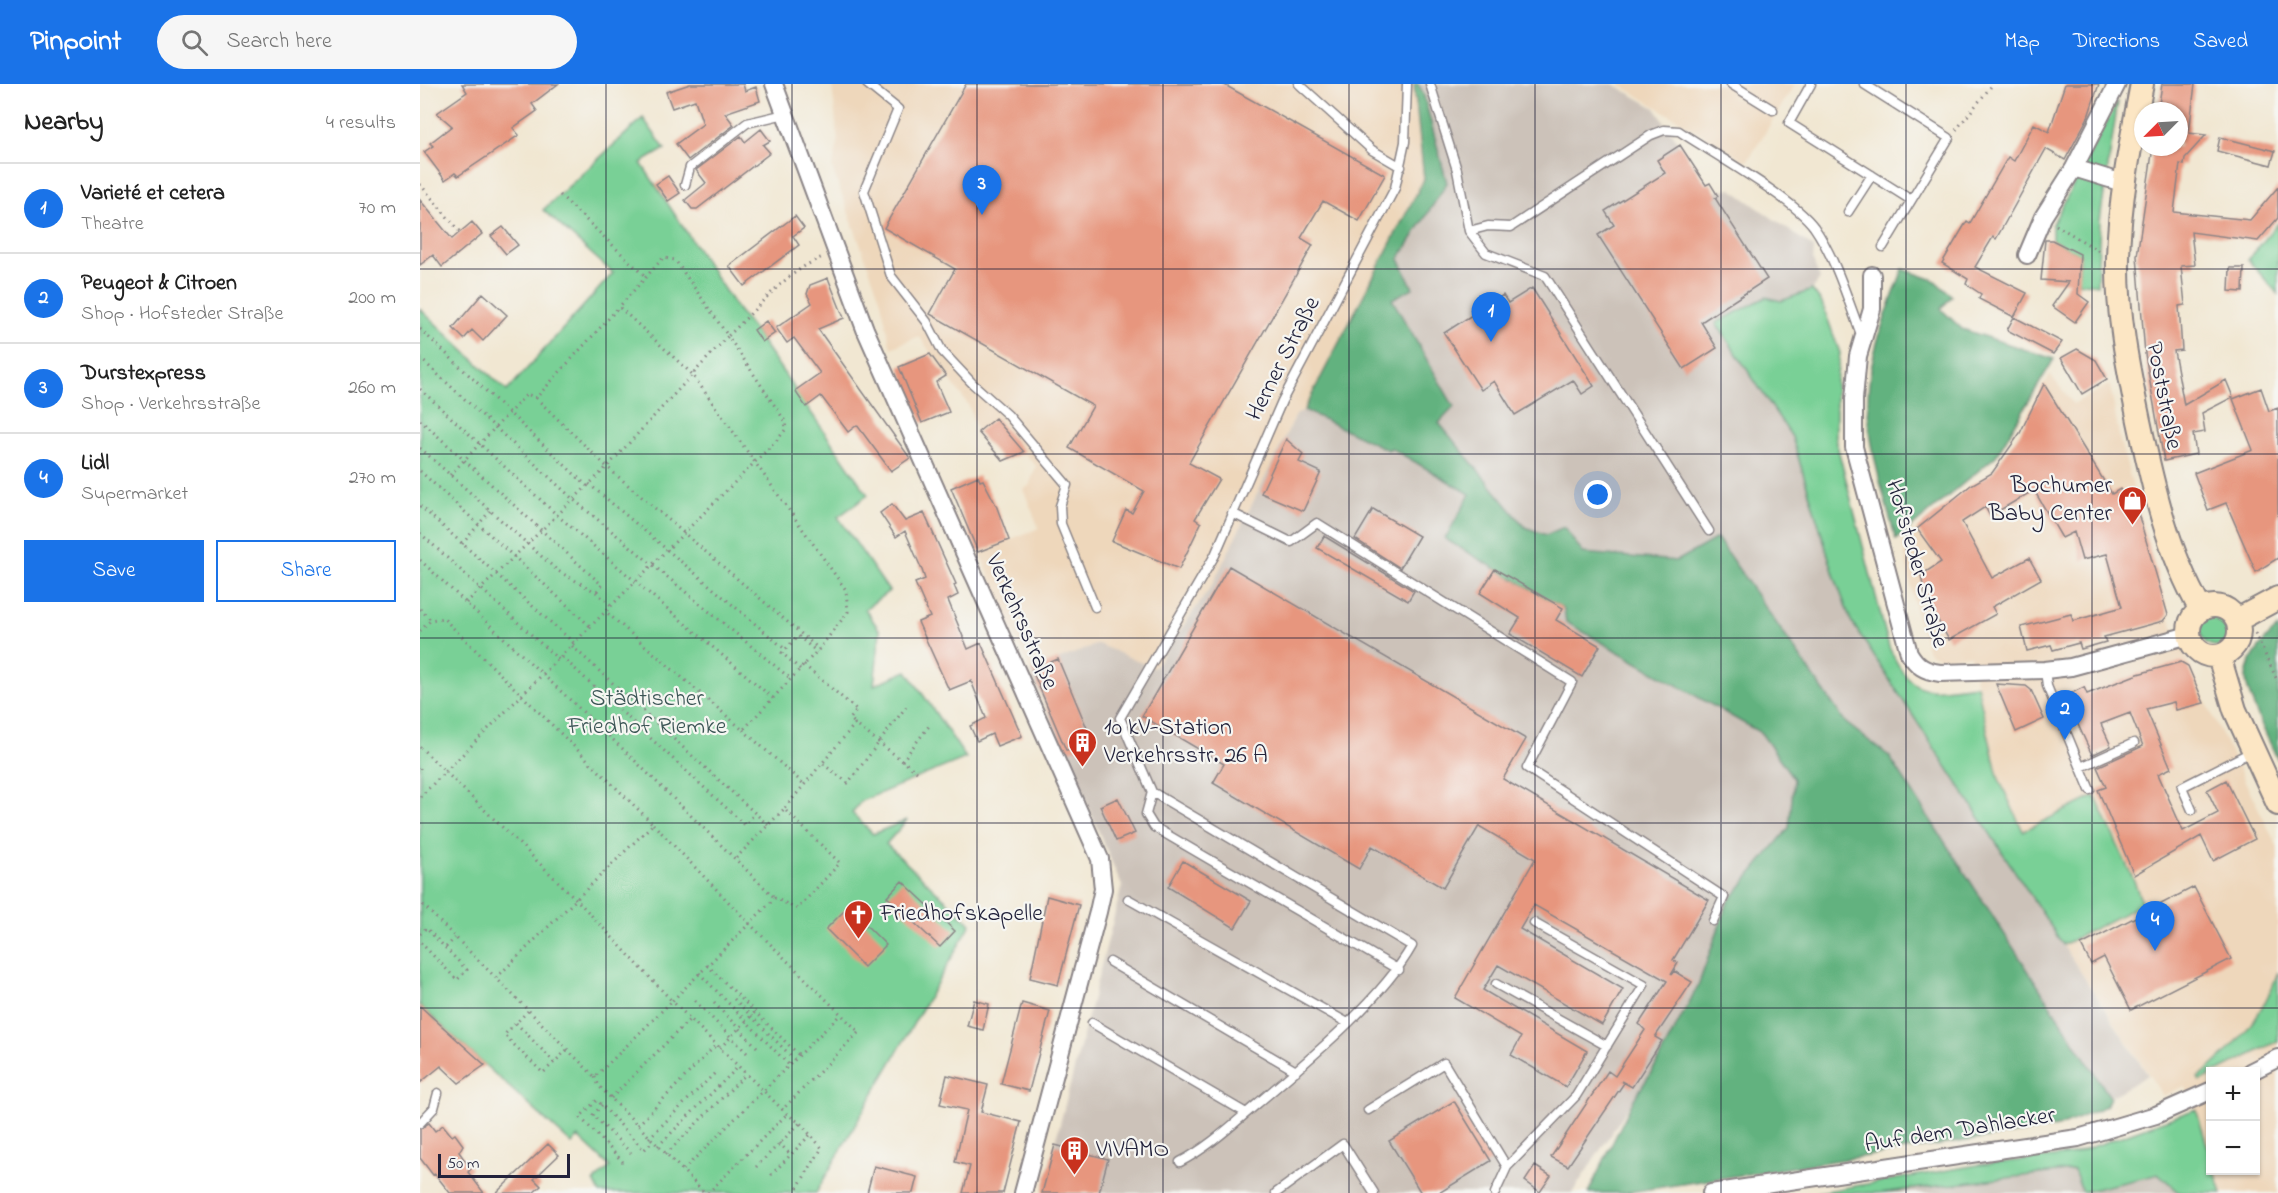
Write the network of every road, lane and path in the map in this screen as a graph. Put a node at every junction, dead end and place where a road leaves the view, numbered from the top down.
1 (774, 84) edge
2 (867, 84) edge
3 (1299, 84) edge
4 (1407, 84) edge
5 (1430, 84) edge
6 (1731, 84) edge
7 (1811, 84) edge
8 (1864, 84) edge
9 (1993, 84) edge
10 (2117, 84) edge
11 (2142, 84) edge
12 (1773, 110) dead end
13 (785, 114) junction
14 (1949, 138) junction
15 (1401, 167) junction
16 (2074, 168) junction
17 (1872, 176) junction
18 (420, 184) edge
19 (2126, 184) junction
20 (685, 185) dead end
21 (560, 195) dead end
22 (1911, 200) junction
23 (1848, 212) dead end
24 (2043, 218) junction
25 (1469, 231) junction
26 (460, 232) dead end
27 (1883, 247) dead end
28 (2101, 252) dead end
29 (836, 253) junction
30 (2027, 255) dead end
31 (1872, 275) dead end
32 (646, 277) junction
33 (619, 307) junction
34 (420, 329) edge
35 (728, 336) junction
36 (1863, 337) junction
37 (420, 358) edge
38 (692, 374) junction
39 (420, 389) edge
40 (536, 398) junction
41 (508, 413) junction
42 (420, 420) edge
43 (495, 428) junction
44 (479, 444) junction
45 (420, 447) edge
46 (464, 460) junction
47 (755, 462) junction
48 (607, 467) junction
49 (420, 471) edge
50 (450, 475) junction
51 (588, 485) junction
52 (574, 500) junction
53 (420, 506) edge
54 (490, 511) junction
55 (1232, 513) junction
56 (557, 515) junction
57 (478, 526) junction
58 (540, 531) junction
59 (1709, 531) dead end
60 (683, 532) junction
61 (420, 533) edge
62 (462, 544) junction
63 (527, 544) junction
64 (666, 549) junction
65 (513, 557) junction
66 (420, 560) edge
67 (652, 565) junction
68 (495, 574) junction
69 (635, 581) junction
70 (481, 588) junction
71 (596, 592) junction
72 (2278, 598) edge
73 (466, 603) junction
74 (612, 606) junction
75 (1095, 607) dead end
76 (420, 609) edge
77 (2201, 610) junction
78 (606, 612) junction
79 (2242, 617) junction
80 (431, 620) junction
81 (591, 627) junction
82 (420, 631) edge
83 (2189, 635) junction
84 (574, 645) junction
85 (785, 650) junction
86 (818, 650) junction
87 (2219, 656) junction
88 (560, 658) junction
89 (804, 665) junction
90 (801, 669) junction
91 (2045, 670) junction
92 (543, 675) junction
93 (791, 680) junction
94 (2278, 682) edge
95 (522, 696) junction
96 (774, 699) junction
97 (906, 707) dead end
98 (855, 723) junction
99 (929, 726) dead end
100 (743, 730) junction
101 (879, 742) junction
102 (2134, 744) dead end
103 (420, 747) edge
104 (2253, 751) junction
105 (902, 761) junction
106 (823, 764) junction
107 (2081, 767) junction
108 (445, 772) junction
109 (917, 772) dead end
110 (806, 785) junction
111 (2090, 790) dead end
112 (1152, 792) junction
113 (420, 797) edge
114 (2278, 804) edge
115 (784, 808) junction
116 (2192, 810) dead end
117 (755, 813) junction
118 (653, 824) junction
119 (768, 825) junction
120 (736, 858) junction
121 (775, 898) junction
122 (1128, 899) dead end
123 (576, 900) junction
124 (420, 902) edge
125 (1713, 921) dead end
126 (748, 922) junction
127 (1534, 923) dead end
128 (420, 934) edge
129 (455, 938) junction
130 (420, 942) edge
131 (446, 948) junction
132 (1110, 962) dead end
133 (707, 964) junction
134 (1399, 969) junction
135 (699, 973) junction
136 (496, 978) junction
137 (1496, 984) dead end
138 (734, 999) dead end
139 (672, 1001) junction
140 (694, 1001) dead end
141 (714, 1003) dead end
142 (528, 1011) junction
143 (755, 1012) junction
144 (841, 1014) junction
145 (751, 1017) junction
146 (690, 1018) junction
147 (747, 1021) junction
148 (1346, 1022) junction
149 (516, 1023) junction
150 (1092, 1023) dead end
151 (739, 1029) junction
152 (731, 1037) junction
153 (1607, 1046) junction
154 (718, 1047) junction
155 (757, 1047) dead end
156 (567, 1050) junction
157 (749, 1055) dead end
158 (799, 1055) junction
159 (2278, 1058) edge
160 (795, 1060) junction
161 (554, 1062) junction
162 (789, 1065) junction
163 (739, 1066) junction
164 (2259, 1067) edge
165 (1296, 1071) junction
166 (716, 1072) dead end
167 (746, 1074) junction
168 (595, 1077) junction
169 (763, 1090) junction
170 (438, 1093) dead end
171 (2206, 1093) edge
172 (611, 1098) junction
173 (602, 1106) junction
174 (782, 1110) junction
175 (1368, 1110) dead end
176 (1246, 1113) junction
177 (788, 1114) junction
178 (420, 1123) edge
179 (800, 1123) junction
180 (638, 1125) junction
181 (811, 1134) junction
182 (649, 1138) junction
183 (653, 1141) junction
184 (779, 1143) junction
185 (658, 1146) junction
186 (632, 1153) dead end
187 (666, 1154) junction
188 (790, 1154) junction
189 (623, 1162) dead end
190 (1180, 1162) dead end
191 (756, 1167) dead end
192 (1507, 1167) junction
193 (683, 1170) junction
194 (771, 1174) dead end
195 (707, 1193) edge
196 (794, 1193) edge
197 (1023, 1193) edge
198 (1276, 1193) edge
199 (1374, 1193) edge
200 (1495, 1193) edge
201 (1711, 1193) edge

1 - 13 street, Verkehrsstraße
2 - 75 lane
3 - 15 lane
4 - 15 lane, Herner Straße
5 - 25 lane
6 - 12 lane
7 - 17 lane
8 - 14 lane
9 - 14 path
10 - 16 street
11 - 19 street, Poststraße
13 - 20 lane
13 - 29 street, Verkehrsstraße
14 - 22 lane
15 - 55 lane, Herner Straße
16 - 19 street
16 - 24 street
17 - 22 lane
17 - 23 lane
18 - 26 path
19 - 77 street, Poststraße
21 - 32 path
22 - 27 lane
24 - 28 path
24 - 30 street
25 - 36 lane
25 - 59 lane
29 - 35 path
29 - 197 street, Verkehrsstraße
31 - 36 street, Hofsteder Straße
32 - 33 path
32 - 35 path
33 - 38 path
33 - 40 path
34 - 41 path
35 - 38 path
35 - 47 path
36 - 91 street, Hofsteder Straße
37 - 43 path
38 - 47 path
38 - 48 path
39 - 44 path
40 - 41 path
40 - 48 path
41 - 43 path
41 - 51 path
42 - 46 path
43 - 44 path
43 - 52 path
44 - 46 path
44 - 56 path
45 - 50 path
46 - 50 path
46 - 58 path
47 - 60 path
47 - 86 path
48 - 51 path
48 - 60 path
49 - 57 path
50 - 54 path
51 - 52 path
51 - 64 path
52 - 56 path
52 - 67 path
53 - 62 path
54 - 57 path
54 - 63 path
55 - 112 lane, Herner Straße
55 - 125 lane
56 - 58 path
56 - 69 path
57 - 62 path
57 - 65 path
58 - 63 path
58 - 71 path
60 - 64 path
60 - 86 path
61 - 70 path
62 - 68 path
63 - 65 path
63 - 71 path
64 - 67 path
64 - 85 path
65 - 68 path
65 - 81 path
66 - 73 path
67 - 69 path
67 - 93 path
68 - 70 path
68 - 84 path
69 - 74 path
69 - 96 path
70 - 73 path
70 - 88 path
71 - 74 path
72 - 79 street
73 - 92 path
74 - 78 path
76 - 80 path
77 - 79 street
77 - 83 street
78 - 81 path
78 - 100 path
79 - 87 street
79 - 94 path
80 - 82 path
80 - 95 path
81 - 84 path
83 - 87 street
83 - 91 street, Hofsteder Straße
84 - 88 path
84 - 117 path
85 - 86 path
85 - 90 path
86 - 89 path
87 - 104 street
88 - 92 path
88 - 117 path
89 - 90 path
89 - 98 path
90 - 93 path
91 - 107 lane
92 - 95 path
92 - 120 path
93 - 96 path
95 - 108 path
95 - 118 path
96 - 100 path
97 - 101 path
98 - 101 path
98 - 106 path
99 - 105 path
100 - 110 path
101 - 105 path
101 - 106 path
102 - 107 lane
103 - 108 path
104 - 114 street
104 - 116 lane
105 - 109 path
106 - 110 path
107 - 111 lane
108 - 113 path
108 - 123 path
110 - 115 path
112 - 134 lane
112 - 134 lane
115 - 119 path
115 - 121 path
117 - 119 path
118 - 123 path
118 - 126 path
119 - 120 path
120 - 121 path
121 - 126 path
122 - 148 lane
123 - 136 path
123 - 139 path
124 - 129 path
126 - 133 path
126 - 144 path
127 - 153 lane
128 - 131 path
129 - 131 path
129 - 136 path
130 - 131 path
132 - 165 lane
133 - 135 path
133 - 143 path
134 - 148 lane
135 - 139 path
135 - 147 path
136 - 142 path
137 - 153 lane
138 - 145 path
139 - 146 path
139 - 168 path
140 - 152 path
141 - 151 path
142 - 149 path
142 - 156 path
143 - 145 path
143 - 158 path
144 - 158 path
144 - 174 path
145 - 147 path
145 - 160 path
146 - 154 path
146 - 172 path
147 - 151 path
147 - 162 path
148 - 165 lane
149 - 161 path
149 - 161 path
150 - 176 lane
151 - 152 path
151 - 155 path
152 - 154 path
152 - 157 path
153 - 192 lane
154 - 163 path
154 - 180 path
156 - 161 path
156 - 168 path
158 - 160 path
159 - 164 street
160 - 162 path
162 - 169 path
163 - 167 path
163 - 185 path
165 - 176 lane
166 - 182 path
167 - 169 path
167 - 187 path
168 - 172 path
169 - 174 path
169 - 193 path
170 - 178 lane
171 - 201 street, Auf dem Dahlacker
172 - 180 path
173 - 183 path
173 - 186 path
173 - 189 path
174 - 177 path
175 - 192 lane
176 - 190 lane
177 - 179 path
177 - 195 path
179 - 181 path
179 - 184 path
180 - 182 path
181 - 188 path
181 - 196 path
182 - 183 path
183 - 185 path
184 - 188 path
184 - 191 path
185 - 187 path
187 - 193 path
188 - 194 path
192 - 200 lane
193 - 195 path
198 - 199 lane

